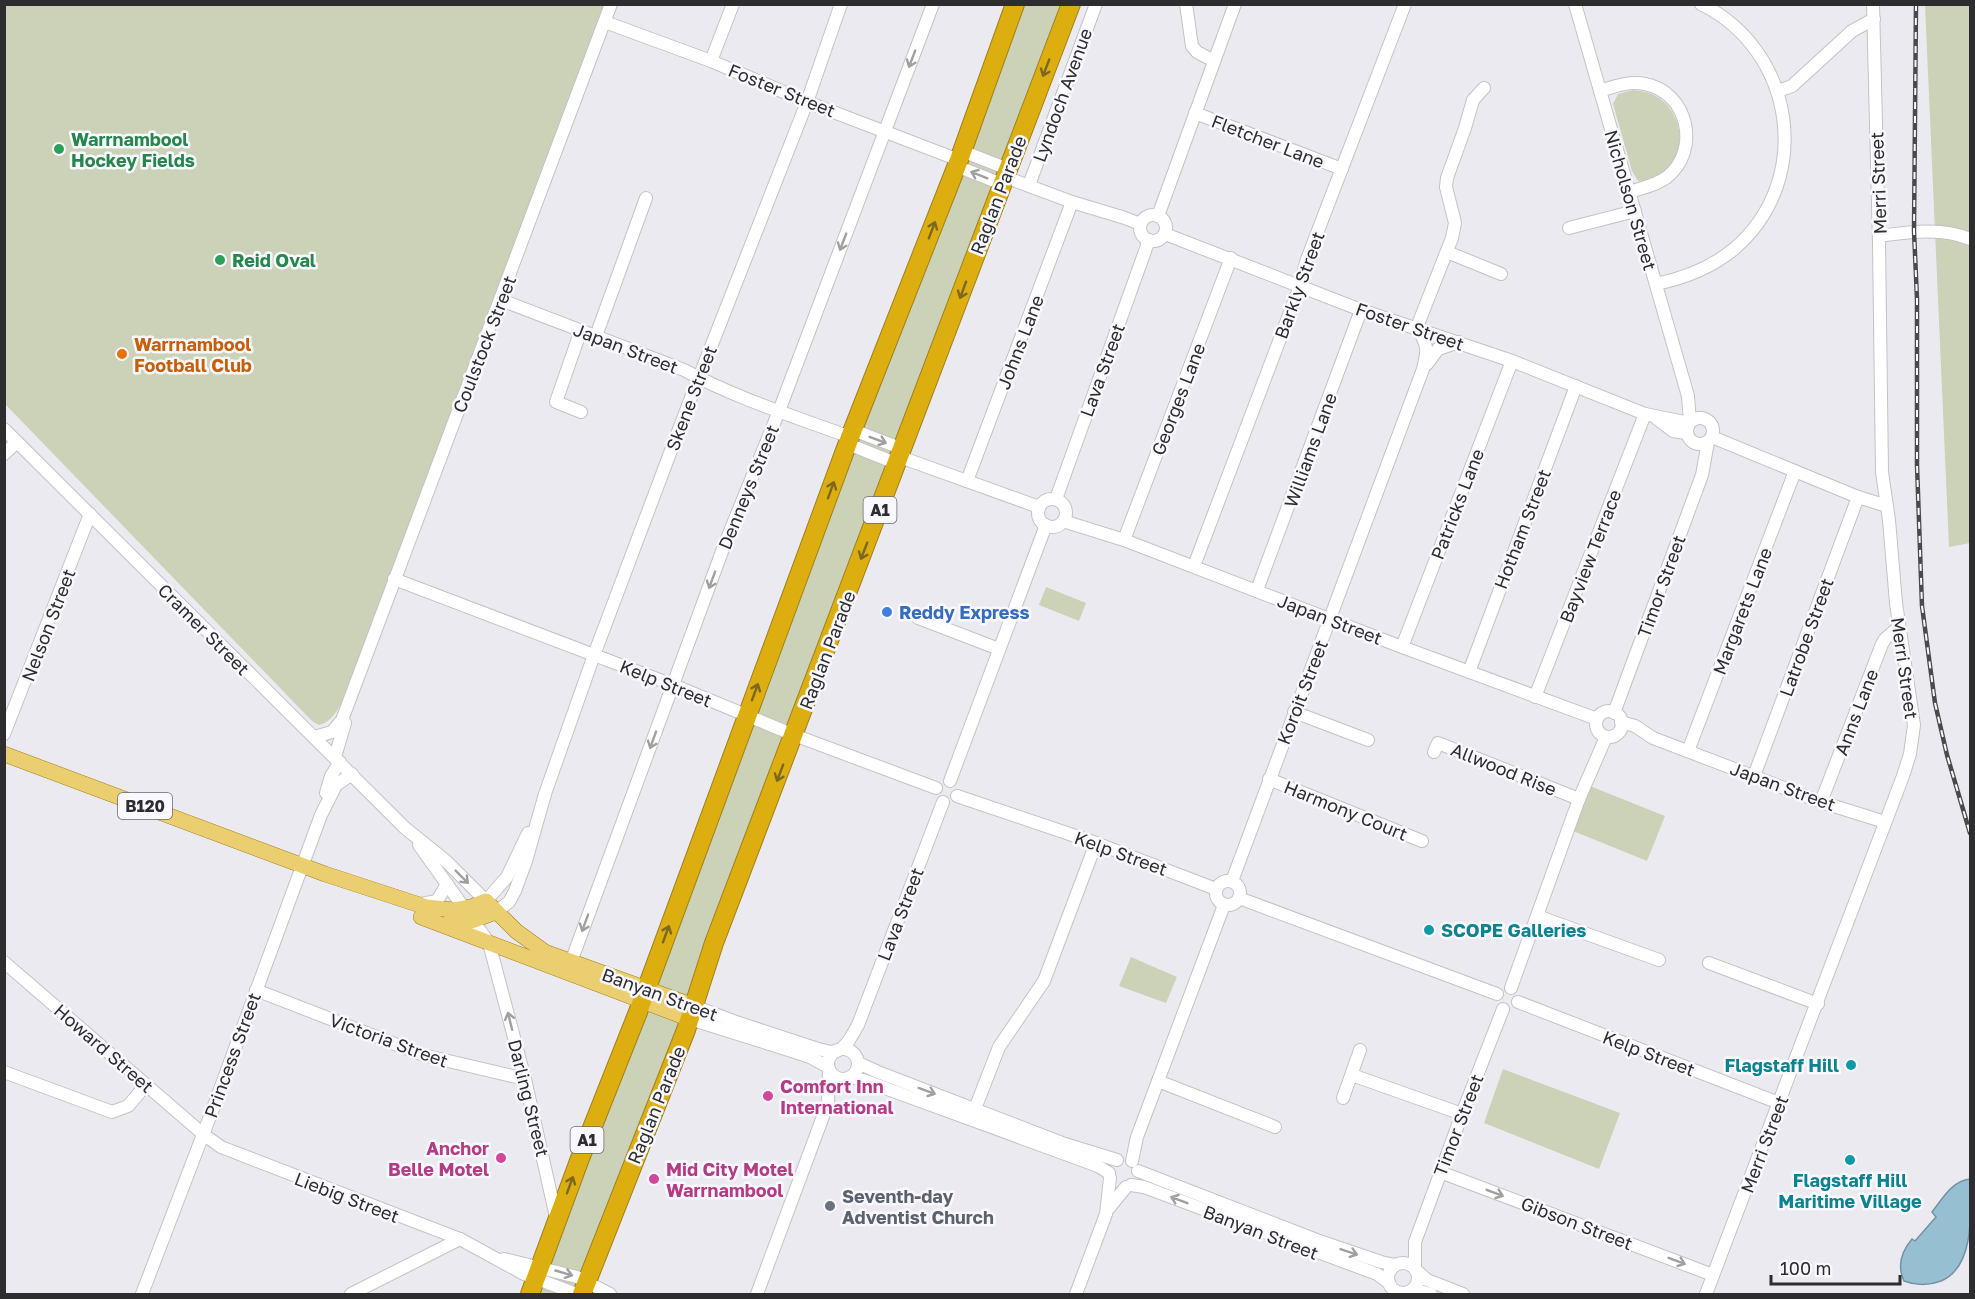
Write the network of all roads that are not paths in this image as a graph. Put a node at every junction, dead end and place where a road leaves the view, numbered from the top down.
1 (611, 4) edge
2 (733, 4) edge
3 (841, 4) edge
4 (933, 4) edge
5 (1015, 4) edge
6 (1071, 4) edge
7 (1096, 4) edge
8 (1186, 4) edge
9 (1235, 4) edge
10 (1405, 4) edge
11 (1575, 4) edge
12 (1701, 4) edge
13 (1873, 4) edge
14 (1874, 19) junction
15 (605, 22) junction
16 (711, 61) junction
17 (1214, 61) junction
18 (1484, 88) dead end
19 (1778, 90) junction
20 (1600, 91) junction
21 (807, 102) junction
22 (1195, 113) junction
23 (885, 131) junction
24 (959, 159) junction
25 (1342, 169) junction
26 (1005, 176) junction
27 (1029, 185) junction
28 (1629, 192) junction
29 (646, 198) dead end
30 (1072, 202) junction
31 (1635, 211) junction
32 (1158, 216) junction
33 (1140, 224) junction
34 (1569, 228) dead end
35 (1165, 234) junction
36 (1879, 236) junction
37 (1971, 239) edge
38 (1149, 240) junction
39 (1447, 252) junction
40 (1231, 258) junction
41 (1501, 274) dead end
42 (1656, 284) junction
43 (1300, 286) junction
44 (501, 300) junction
45 (1361, 310) junction
46 (1417, 327) junction
47 (582, 330) junction
48 (596, 336) junction
49 (1459, 342) junction
50 (1512, 361) junction
51 (1423, 369) junction
52 (698, 378) junction
53 (1576, 386) junction
54 (1688, 396) junction
55 (779, 411) junction
56 (581, 412) dead end
57 (1650, 415) junction
58 (1704, 418) junction
59 (1688, 426) junction
60 (4, 429) edge
61 (850, 437) junction
62 (1707, 438) junction
63 (17, 442) junction
64 (4, 454) edge
65 (901, 456) junction
66 (1796, 471) junction
67 (967, 481) junction
68 (1858, 497) junction
69 (1056, 500) junction
70 (1887, 506) junction
71 (1039, 507) junction
72 (90, 514) junction
73 (1063, 521) junction
74 (1046, 525) junction
75 (1124, 540) junction
76 (1194, 566) junction
77 (394, 579) junction
78 (1257, 590) junction
79 (918, 618) dead end
80 (1329, 619) junction
81 (1899, 627) junction
82 (1402, 647) junction
83 (999, 649) junction
84 (594, 655) junction
85 (1469, 672) junction
86 (356, 684) junction
87 (673, 685) junction
88 (1535, 697) junction
89 (1294, 712) junction
90 (746, 716) junction
91 (1618, 717) junction
92 (1597, 719) junction
93 (4, 734) edge
94 (794, 735) junction
95 (1648, 735) junction
96 (1611, 736) junction
97 (314, 737) junction
98 (1368, 740) dead end
99 (1688, 751) junction
100 (1434, 752) dead end
101 (4, 754) edge
102 (337, 759) junction
103 (352, 774) junction
104 (1754, 776) junction
105 (1269, 779) junction
106 (950, 781) junction
107 (936, 789) junction
108 (545, 794) junction
109 (957, 796) junction
110 (1579, 799) junction
111 (943, 802) junction
112 (1821, 802) junction
113 (321, 815) junction
114 (1885, 822) junction
115 (405, 828) junction
116 (1422, 841) dead end
117 (1096, 843) junction
118 (302, 865) junction
119 (1232, 881) junction
120 (447, 884) junction
121 (1216, 888) junction
122 (515, 891) junction
123 (1239, 898) junction
124 (1224, 905) junction
125 (491, 906) junction
126 (419, 911) junction
127 (468, 915) junction
128 (1537, 916) junction
129 (520, 935) junction
130 (496, 946) junction
131 (1659, 960) dead end
132 (4, 962) edge
133 (1709, 963) dead end
134 (569, 967) junction
135 (1511, 988) junction
136 (256, 990) junction
137 (1497, 994) junction
138 (644, 995) junction
139 (1518, 1002) junction
140 (1818, 1004) junction
141 (1503, 1009) junction
142 (692, 1012) junction
143 (858, 1026) junction
144 (839, 1050) junction
145 (1360, 1050) dead end
146 (856, 1059) junction
147 (829, 1069) junction
148 (4, 1072) edge
149 (1352, 1075) junction
150 (849, 1078) junction
151 (525, 1079) junction
152 (1158, 1081) junction
153 (146, 1085) junction
154 (1343, 1098) dead end
155 (828, 1103) junction
156 (1779, 1103) junction
157 (973, 1113) junction
158 (1462, 1114) junction
159 (1275, 1127) dead end
160 (203, 1134) junction
161 (1127, 1163) junction
162 (1440, 1172) junction
163 (1110, 1175) junction
164 (1128, 1186) junction
165 (1108, 1209) junction
166 (556, 1221) junction
167 (460, 1239) junction
168 (1416, 1242) junction
169 (1397, 1264) junction
170 (1416, 1270) junction
171 (1713, 1275) junction
172 (535, 1280) edge
173 (1390, 1288) edge
174 (582, 1290) edge
175 (1407, 1293) edge
176 (142, 1294) edge
177 (351, 1294) edge
178 (610, 1294) edge
179 (757, 1294) edge
180 (1076, 1294) edge
181 (1431, 1294) edge
182 (1463, 1294) edge
183 (1706, 1294) edge

1 - 15 street, Coulstock Street
2 - 16 street
3 - 21 street, Skene Street
4 -> 23 street, Denneys Street
5 - 24 highway, A1
6 -> 26 highway, Raglan Parade / A1
7 - 27 street, Lyndoch Avenue
8 - 17 street
9 - 17 street
10 - 25 street, Barkly Street
11 - 20 street, Nicholson Street
12 - 19 street
13 - 14 street, Merri Street
14 - 19 street
14 - 36 street, Merri Street
15 - 16 street, Foster Street
15 - 44 street, Coulstock Street
16 - 21 street, Foster Street
17 - 22 street
18 - 39 street
19 - 42 street
20 - 28 street, Nicholson Street
20 - 28 street
21 - 23 street, Foster Street
21 - 52 street, Skene Street
22 - 25 street, Fletcher Lane
22 - 32 street
23 - 24 street, Foster Street
23 -> 55 street, Denneys Street
24 - 26 street, Foster Street
61 -> 24 highway, A1
25 - 43 street, Barkly Street
26 - 27 street
26 -> 65 highway, Raglan Parade / A1
27 - 30 street
28 - 31 street, Nicholson Street
29 - 48 street
30 - 33 street
30 - 67 street, Johns Lane
31 - 34 street
31 - 42 street, Nicholson Street
32 - 33 street
32 - 35 street
33 - 38 street
35 - 38 street
35 - 40 street, Foster Street
36 - 37 street
36 - 70 street, Merri Street
38 - 69 street, Lava Street
39 - 41 street
39 - 46 street
40 - 43 street, Foster Street
40 - 75 street, Georges Lane
42 - 54 street, Nicholson Street
43 - 45 street, Foster Street
43 - 76 street, Barkly Street
44 - 47 street, Japan Street
44 - 77 street, Coulstock Street
45 - 46 street, Foster Street
45 - 78 street, Williams Lane
46 - 49 street, Foster Street
46 - 51 street, Koroit Street
47 - 48 street, Japan Street
47 - 56 street
48 - 52 street, Japan Street
49 - 50 street, Foster Street
49 - 51 street, Koroit Street
50 - 53 street, Foster Street
50 - 82 street, Patricks Lane
51 - 80 street, Koroit Street
52 - 55 street, Japan Street
52 - 84 street, Skene Street
53 - 57 street, Foster Street
53 - 85 street, Hotham Street
54 - 58 street, Nicholson Street
54 - 59 street, Nicholson Street
55 - 61 street, Japan Street
55 -> 87 street, Denneys Street
57 - 59 street, Foster Street
57 - 88 street, Bayview Terrace
58 - 59 street
58 - 62 street
59 - 62 street
60 - 63 street, Cramer Street
61 - 65 street, Japan Street
90 -> 61 highway, A1
62 - 66 street
62 - 91 street, Timor Street
63 - 64 street
63 - 72 street, Cramer Street
65 - 67 street, Japan Street
65 -> 94 highway, Raglan Parade / A1
66 - 68 street
66 - 99 street, Margarets Lane
67 - 71 street, Japan Street
68 - 70 street
68 - 104 street, Latrobe Street
69 - 71 street
69 - 73 street
70 - 81 street, Merri Street
71 - 74 street
72 - 93 street, Nelson Street
72 - 97 street, Cramer Street
73 - 74 street
73 - 75 street, Japan Street
74 - 83 street
75 - 76 street, Japan Street
76 - 78 street, Japan Street
77 - 84 street, Kelp Street
77 - 86 street, Coulstock Street
78 - 80 street, Japan Street
79 - 83 street
80 - 82 street, Japan Street
80 - 89 street, Koroit Street
81 - 112 street, Anns Lane
81 - 114 street, Merri Street
82 - 85 street, Japan Street
83 - 106 street
84 - 87 street, Kelp Street
84 - 108 street, Skene Street
85 - 88 street, Japan Street
86 - 97 street, Coulstock Street
86 - 102 street, Coulstock Street
87 - 90 street, Kelp Street
87 -> 134 street, Denneys Street
88 - 92 street, Japan Street
89 - 98 street
89 - 105 street, Koroit Street
90 - 94 street, Kelp Street
138 -> 90 highway, A1
91 - 92 street
91 - 95 street, Japan Street
91 - 96 street
92 - 96 street
94 - 107 street, Kelp Street
94 -> 142 highway, Raglan Parade / A1
95 - 96 street, Japan Street
95 - 99 street, Japan Street
96 - 110 street
97 - 102 street, Cramer Street
99 - 104 street, Japan Street
100 - 110 street, Allwood Rise
101 - 118 main road, B120
102 - 103 street, Cramer Street
102 - 113 street, Princess Street
103 - 113 street, Princess Street
103 - 115 street, Cramer Street
104 - 112 street, Japan Street
105 - 116 street, Harmony Court
105 - 119 street, Koroit Street
106 - 107 street
106 - 109 street
107 - 111 street
108 - 122 street, Skene Street
108 - 125 street, Skene Street
109 - 111 street
109 - 117 street, Kelp Street
110 - 128 street
111 - 143 street, Lava Street
112 - 114 street, Japan Street
113 - 118 street, Princess Street
114 - 140 street, Merri Street
115 - 120 street, Cramer Street
115 -> 125 street, Cramer Street
117 - 121 street, Kelp Street
117 - 157 street
118 - 126 main road, B120
118 - 136 street, Princess Street
119 - 121 street
119 - 123 street
120 - 126 street
120 - 127 street, Cramer Street
121 - 124 street
122 - 125 street, Skene Street
122 - 129 street, Skene Street
123 - 124 street
123 - 137 street
124 - 152 street
125 - 127 main road, B120
125 - 129 main road, Banyan Street / B120
126 - 127 main road, B120
126 - 130 main road, B120
127 - 130 street
128 - 131 street
128 - 135 street
129 - 130 main road
129 - 134 main road, Banyan Street / B120
130 - 134 main road, Banyan Street / B120
151 -> 130 street, Darling Street
132 - 153 street, Howard Street
133 - 140 street
134 - 138 main road, Banyan Street / B120
135 - 137 street
135 - 139 street
136 - 151 street, Victoria Street
136 - 160 street, Princess Street
137 - 141 street
138 - 142 main road, Banyan Street / B120
166 -> 138 highway, A1
139 - 141 street
139 - 156 street, Kelp Street
140 - 156 street, Merri Street
141 - 158 street, Timor Street
142 - 144 street, Banyan Street
142 - 147 street, Banyan Street
142 - 174 highway, Raglan Parade / A1
143 - 144 street, Lava Street
143 - 146 street, Lava Street
144 - 146 street
144 - 147 street
145 - 149 street
146 - 150 street
146 -> 157 street, Banyan Street
147 - 150 street
147 - 155 street
148 - 153 street
149 - 154 street
149 - 158 street
150 - 155 street
150 - 157 street, Banyan Street
151 - 166 street, Darling Street
152 - 159 street
152 - 161 street
153 - 160 street, Howard Street
155 - 179 street
156 - 171 street, Merri Street
157 - 161 street, Banyan Street
157 - 163 street, Banyan Street
158 - 162 street, Timor Street
160 - 167 street, Liebig Street
160 - 176 street, Princess Street
161 - 163 street
161 - 164 street
161 -> 169 street, Banyan Street
162 - 168 street, Timor Street
162 -> 171 street, Gibson Street
163 - 164 street
163 - 165 street
164 - 165 street
173 -> 164 street, Banyan Street
165 - 180 street
166 - 172 highway, A1
167 - 172 street, Liebig Street
167 - 177 street
168 - 169 street, Timor Street
168 - 170 street, Timor Street
169 - 170 street
169 - 173 street
170 - 175 street
170 - 182 street
171 - 183 street, Merri Street
172 - 174 street, Liebig Street
173 - 175 street
174 - 178 street, Liebig Street
175 - 181 street

